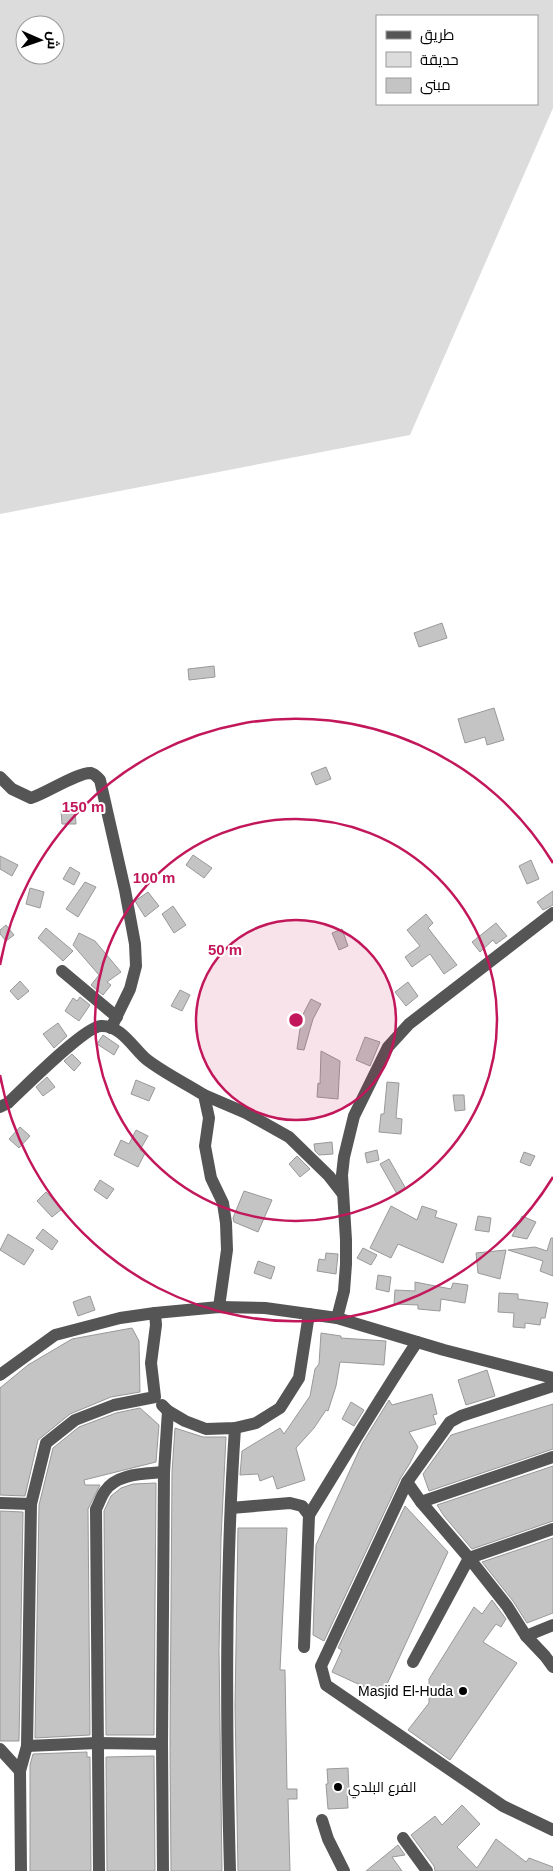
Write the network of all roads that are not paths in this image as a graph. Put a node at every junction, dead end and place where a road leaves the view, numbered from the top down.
1 (0, 777) edge
2 (553, 913) edge
3 (62, 971) dead end
4 (114, 1023) junction
5 (204, 1096) junction
6 (0, 1106) edge
7 (343, 1194) junction
8 (219, 1307) junction
9 (155, 1314) junction
10 (309, 1314) junction
11 (337, 1318) junction
12 (417, 1342) junction
13 (0, 1375) edge
14 (553, 1378) edge
15 (553, 1386) edge
16 (155, 1397) junction
17 (168, 1411) junction
18 (236, 1428) junction
19 (553, 1457) edge
20 (164, 1472) junction
21 (407, 1482) junction
22 (421, 1502) junction
23 (0, 1503) edge
24 (31, 1504) junction
25 (231, 1508) junction
26 (309, 1515) junction
27 (553, 1529) edge
28 (470, 1558) junction
29 (553, 1626) edge
30 (526, 1636) junction
31 (304, 1647) dead end
32 (413, 1662) dead end
33 (553, 1667) edge
34 (97, 1743) junction
35 (162, 1744) junction
36 (27, 1746) junction
37 (0, 1749) edge
38 (20, 1771) junction
39 (322, 1820) dead end
40 (553, 1830) edge
41 (404, 1838) dead end
42 (22, 1871) edge
43 (99, 1871) edge
44 (164, 1871) edge
45 (230, 1871) edge
46 (344, 1871) edge
47 (427, 1871) edge

1 - 4 street
2 - 7 street
3 - 4 street
4 - 5 street
4 - 6 street
5 - 7 street
5 - 8 street
7 - 11 street
8 - 9 street
8 - 10 street
9 - 13 street
9 - 16 street
10 - 11 street
10 - 18 street
11 - 12 street
12 - 14 street
12 - 26 street
15 - 21 street
16 - 17 street
16 - 24 street
17 - 18 street
17 - 20 street
18 - 25 street
19 - 22 street
20 - 34 street
20 - 35 street
21 - 22 street
21 - 40 street
22 - 28 street
23 - 24 street
24 - 36 street
25 - 26 street
25 - 45 street
26 - 31 street
27 - 28 street
28 - 30 street
28 - 32 street
29 - 30 street
30 - 33 street
34 - 35 street
34 - 36 street
34 - 43 street
35 - 44 street
36 - 38 street
37 - 38 street
38 - 42 street
39 - 46 street
41 - 47 street

